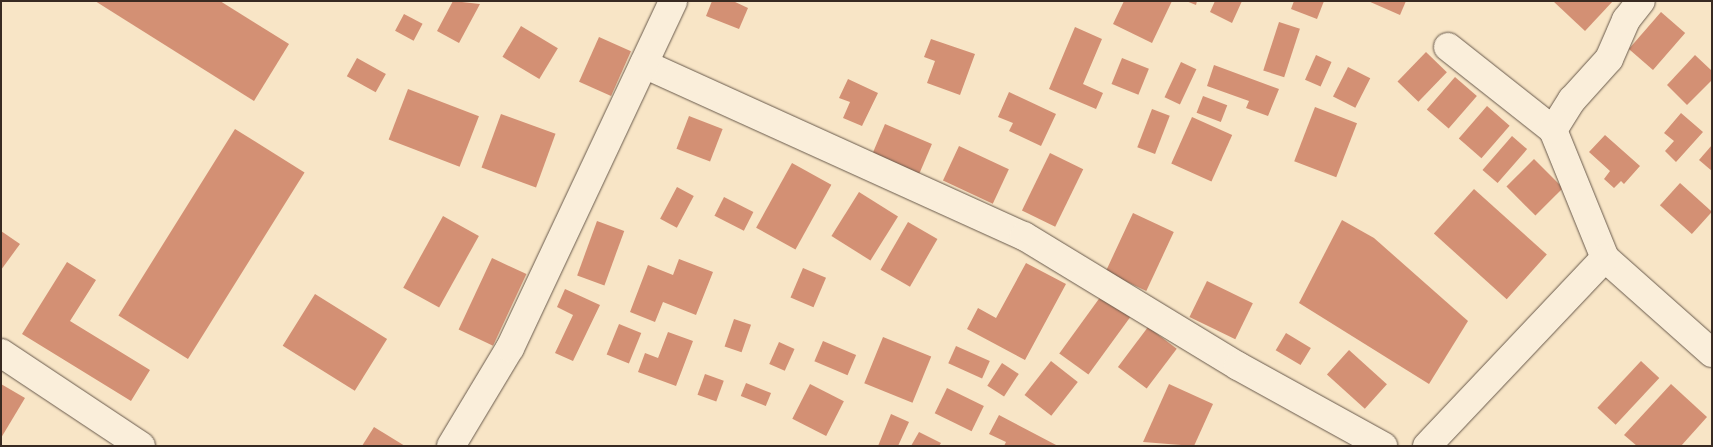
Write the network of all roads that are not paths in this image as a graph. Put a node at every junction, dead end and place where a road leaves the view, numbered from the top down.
1 (673, 1) edge
2 (1641, 1) edge
3 (1448, 47) dead end
4 (644, 64) junction
5 (1553, 130) junction
6 (1605, 258) junction
7 (1, 353) edge
8 (1712, 353) edge
9 (140, 446) edge
10 (451, 446) edge
11 (1383, 446) edge
12 (1426, 446) edge

1 - 4 street
2 - 5 street
3 - 5 street
4 - 10 street
4 - 11 street
5 - 6 street
6 - 8 street
6 - 12 street
7 - 9 street

